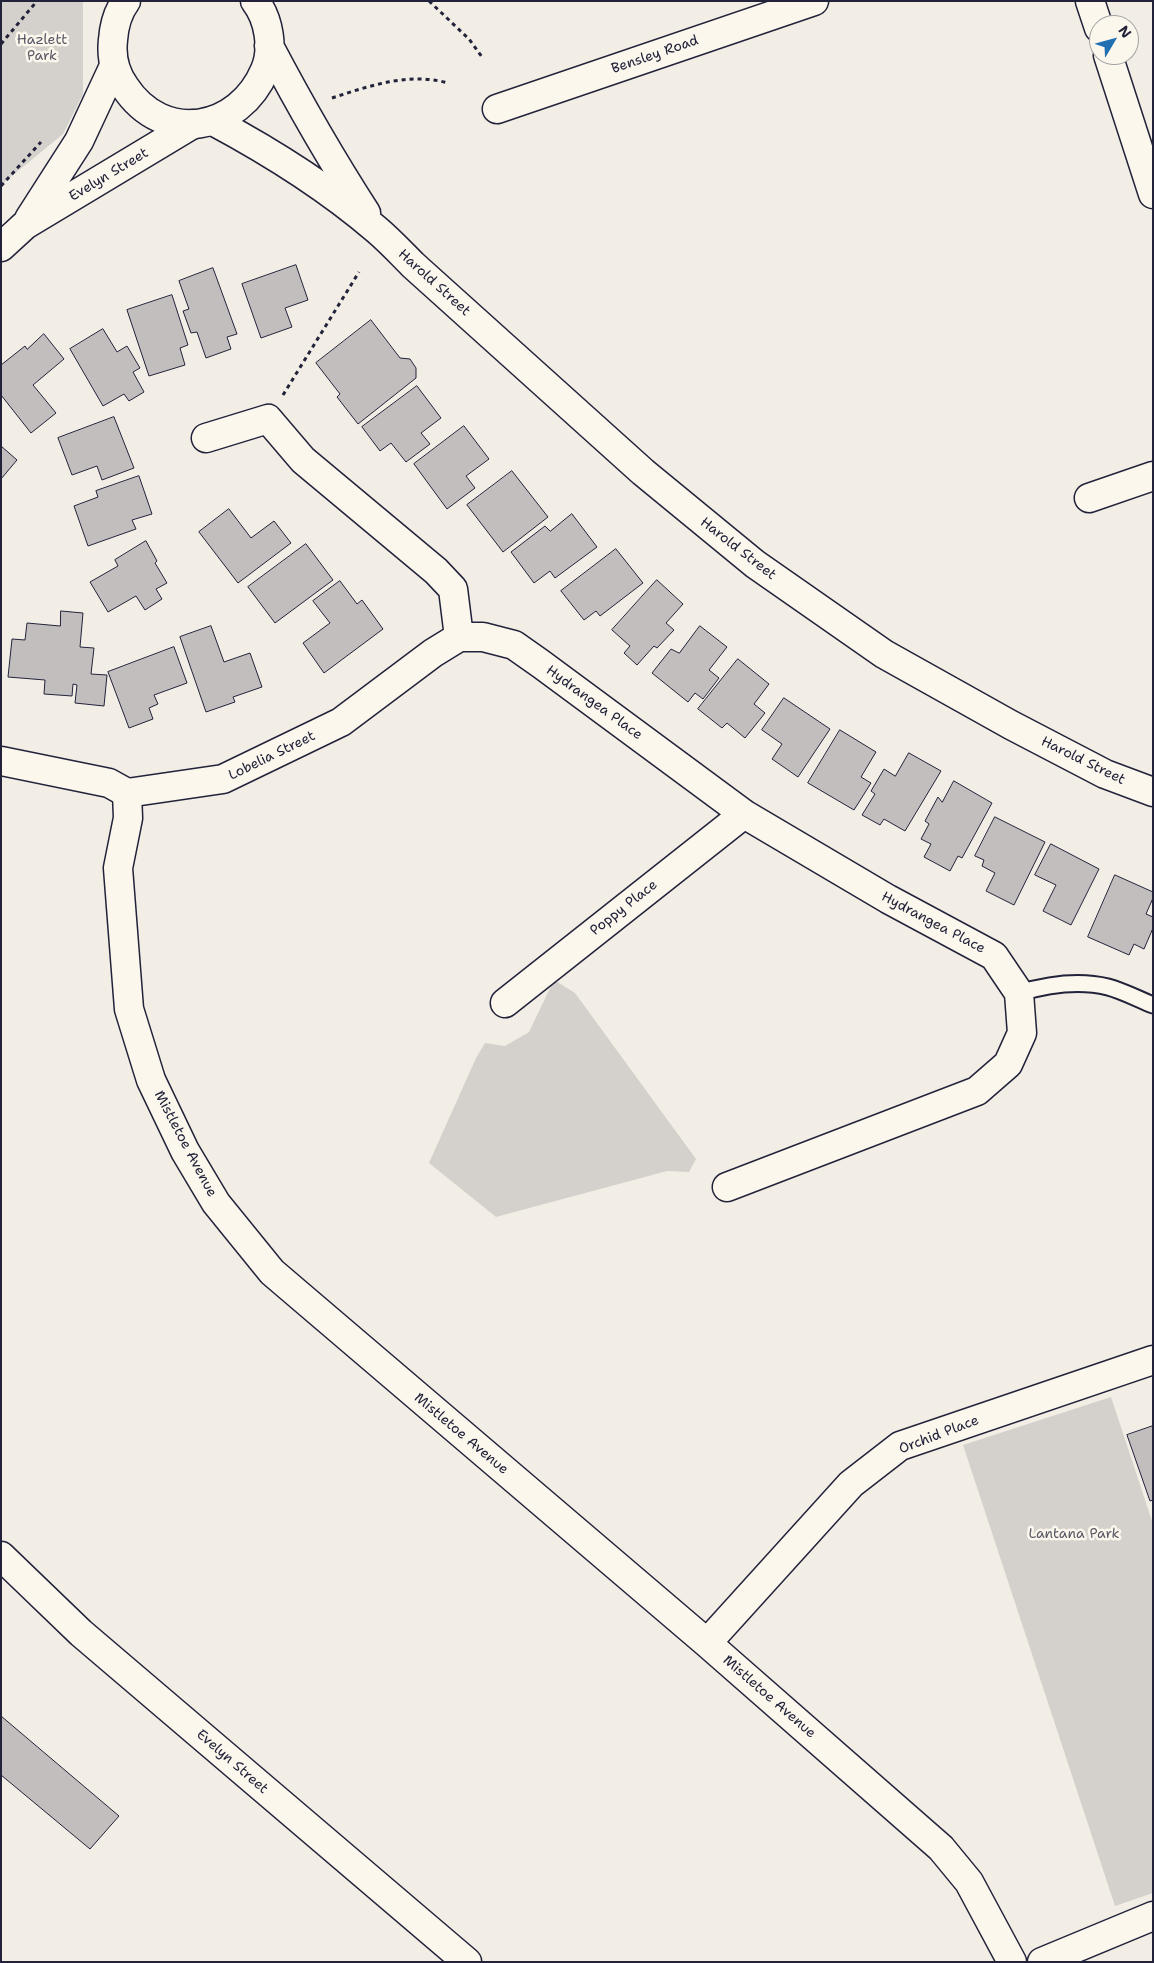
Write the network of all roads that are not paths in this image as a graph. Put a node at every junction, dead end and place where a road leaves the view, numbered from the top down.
1 (126, 1) edge
2 (255, 1) edge
3 (814, 1) edge
4 (1090, 1) edge
5 (111, 14) edge
6 (1095, 15) edge
7 (271, 24) edge
8 (1111, 65) edge
9 (114, 66) junction
10 (497, 109) dead end
11 (203, 123) junction
12 (1153, 194) edge
13 (25, 225) junction
14 (378, 230) junction
15 (1, 247) edge
16 (206, 438) dead end
17 (1153, 476) edge
18 (1089, 498) dead end
19 (459, 638) junction
20 (1, 761) edge
21 (1153, 792) edge
22 (127, 793) junction
23 (744, 814) junction
24 (1018, 993) junction
25 (504, 1003) dead end
26 (1153, 1005) edge
27 (727, 1187) dead end
28 (1153, 1360) edge
29 (1, 1556) edge
30 (707, 1643) junction
31 (1153, 1916) edge
32 (467, 1962) edge
33 (1012, 1962) edge
34 (1042, 1962) edge

1 - 5 street
2 - 7 street, Harold Street
3 - 10 street, Bensley Road
4 - 6 street
5 - 9 street
7 - 11 street, Evelyn Street
7 - 14 street, Harold Street
8 - 12 street
9 - 11 street
9 - 13 street, Evelyn Street
11 - 13 street, Evelyn Street
11 - 14 street, Harold Street
13 - 15 street, Evelyn Street
14 - 21 street, Harold Street
16 - 19 street
17 - 18 street
19 - 22 street, Lobelia Street
19 - 23 street, Hydrangea Place
20 - 22 street
22 - 30 street, Mistletoe Avenue
23 - 24 street, Hydrangea Place
23 - 25 street, Poppy Place
24 - 26 lane
24 - 27 street, Hydrangea Place
28 - 30 street, Orchid Place
29 - 32 street, Evelyn Street
30 - 33 street, Mistletoe Avenue
31 - 34 street

